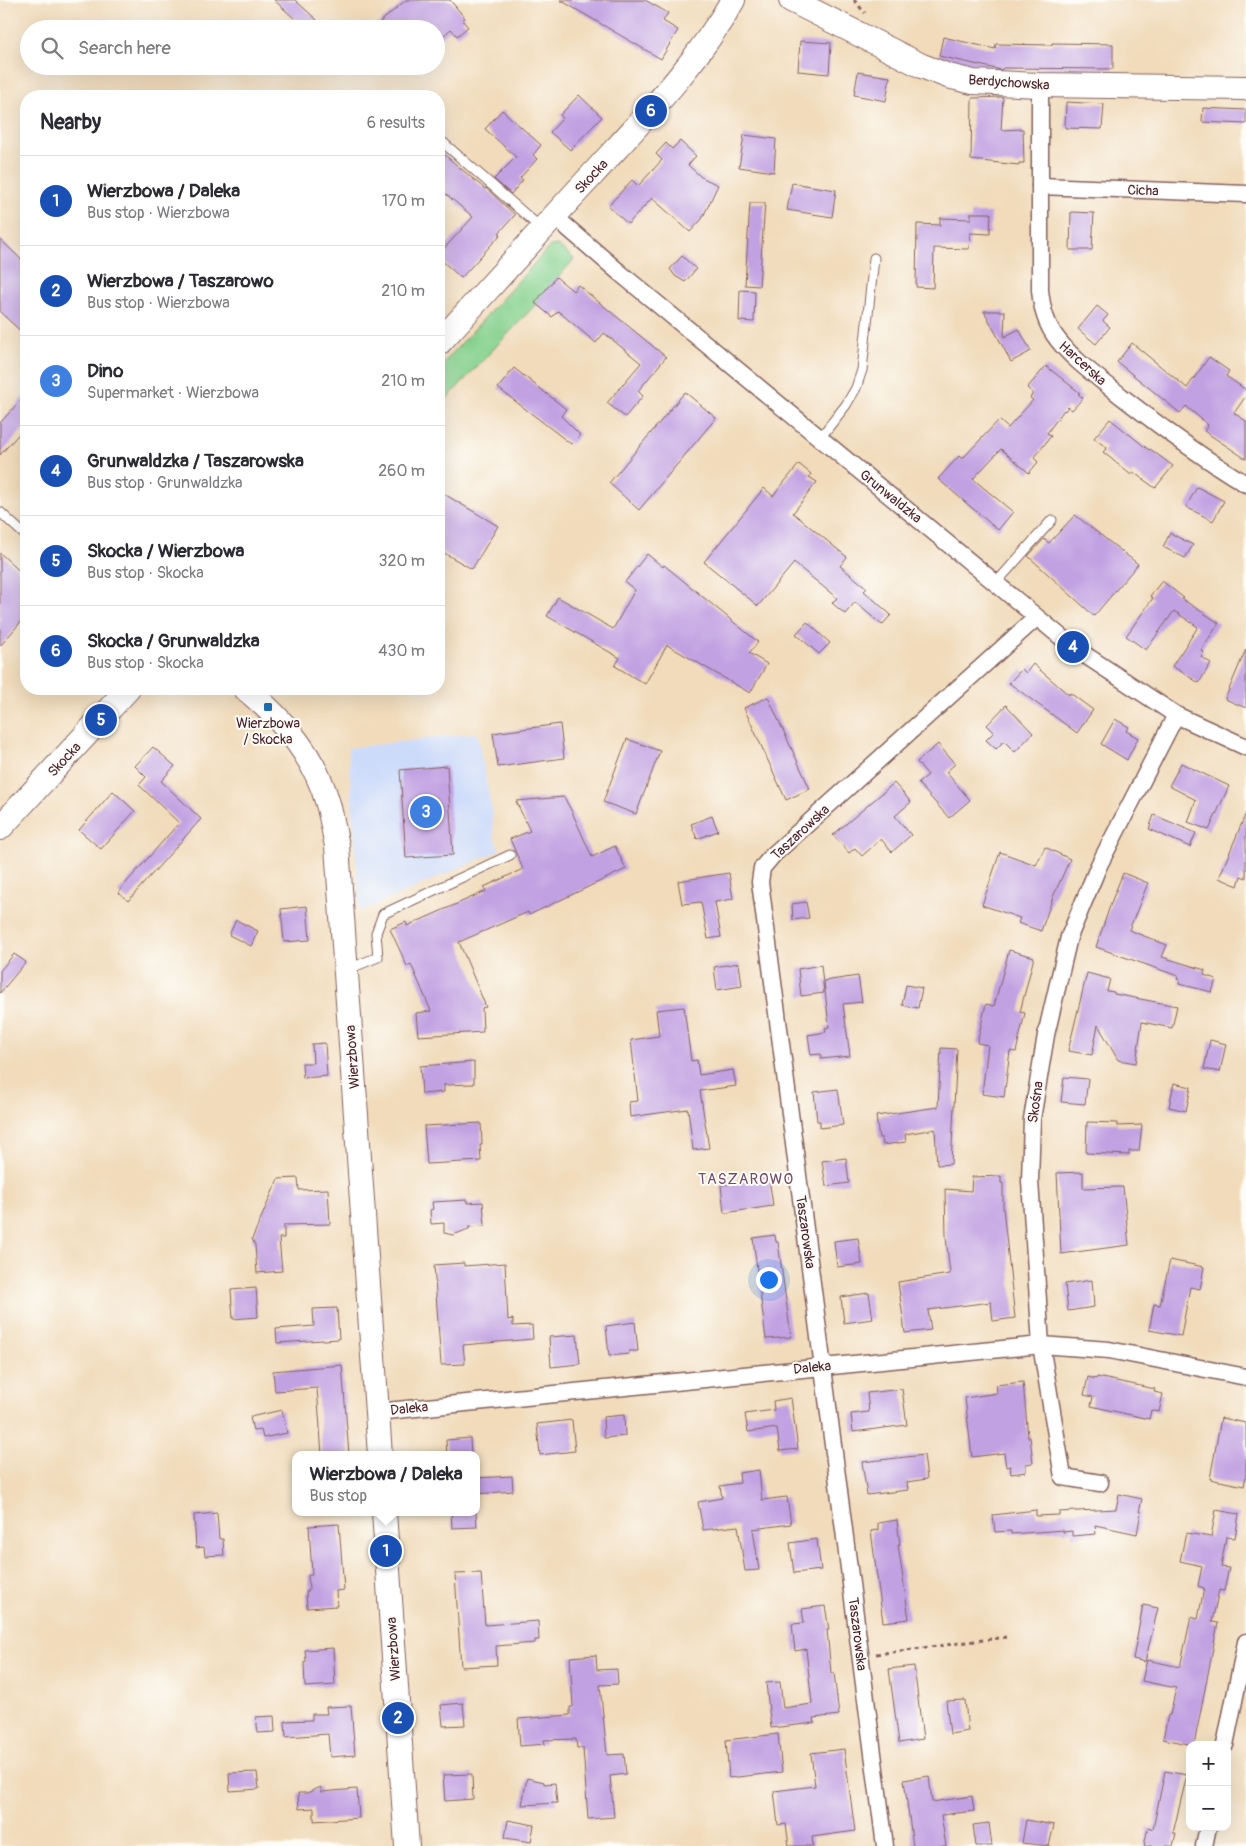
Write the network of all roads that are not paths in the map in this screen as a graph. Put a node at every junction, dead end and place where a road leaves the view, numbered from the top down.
1 (734, 0) edge
2 (791, 0) edge
3 (1040, 85) junction
4 (1246, 88) edge
5 (445, 144) edge
6 (1040, 186) junction
7 (1246, 194) edge
8 (548, 223) junction
9 (874, 258) dead end
10 (445, 336) edge
11 (820, 438) junction
12 (1246, 484) edge
13 (0, 512) edge
14 (1052, 520) dead end
15 (20, 530) edge
16 (996, 583) junction
17 (1036, 618) junction
18 (122, 695) edge
19 (253, 695) edge
20 (1176, 715) junction
21 (1246, 747) edge
22 (0, 828) edge
23 (510, 855) dead end
24 (346, 970) junction
25 (1042, 1345) junction
26 (823, 1366) junction
27 (1246, 1378) edge
28 (377, 1412) junction
29 (380, 1451) edge
30 (1100, 1483) dead end
31 (384, 1516) edge
32 (1246, 1642) edge
33 (1226, 1741) edge
34 (1207, 1831) edge
35 (407, 1846) edge
36 (885, 1846) edge
37 (1204, 1846) edge

1 - 8 street, Skocka
2 - 3 street, Berdychowska
3 - 4 street, Berdychowska
3 - 6 street, Harcerska
5 - 8 lane
6 - 7 street, Cicha
6 - 12 street, Harcerska
8 - 10 street, Skocka
8 - 11 street, Grunwaldzka
9 - 11 lane
11 - 16 street, Grunwaldzka
13 - 15 lane
14 - 16 lane
16 - 17 street, Grunwaldzka
17 - 20 street, Grunwaldzka
17 - 26 street, Taszarowska
18 - 22 street, Skocka
19 - 24 street, Wierzbowa
20 - 21 street, Grunwaldzka
20 - 25 street, Skośna
23 - 24 lane
24 - 28 street, Wierzbowa
25 - 26 street, Daleka
25 - 27 street, Daleka
25 - 30 street, Skośna
26 - 28 street, Daleka
26 - 36 street, Taszarowska
28 - 29 street, Wierzbowa
31 - 35 street, Wierzbowa
32 - 33 street
34 - 37 street

